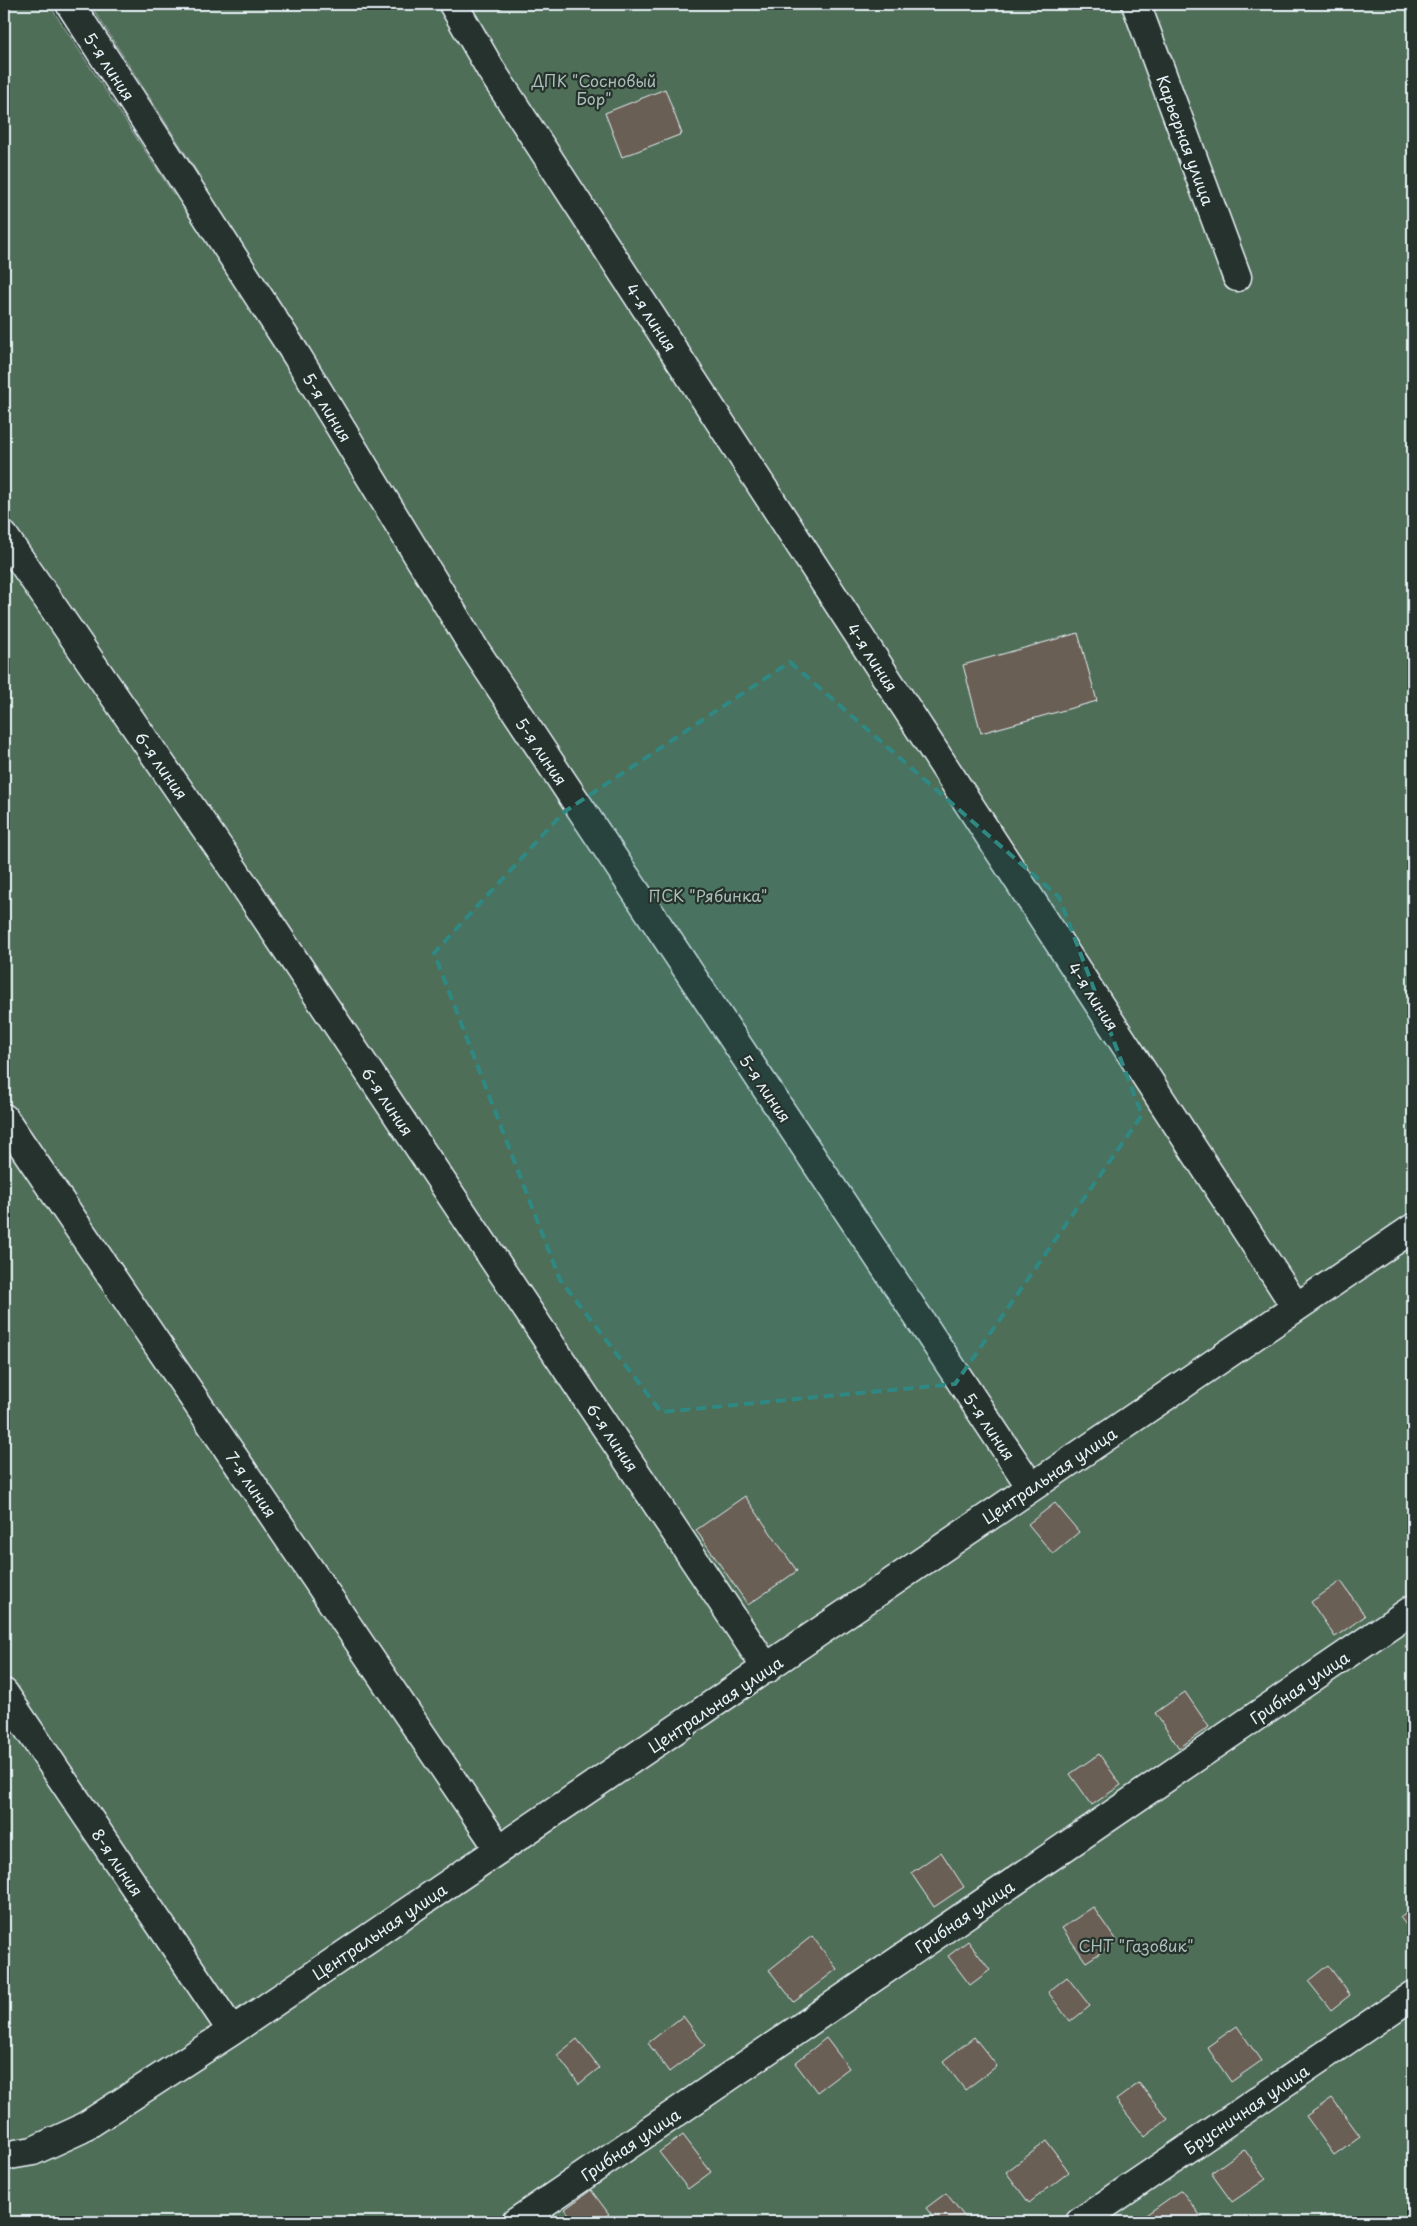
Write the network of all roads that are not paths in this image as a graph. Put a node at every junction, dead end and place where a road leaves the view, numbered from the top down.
1 (70, 4) edge
2 (453, 4) edge
3 (1136, 4) edge
4 (1238, 277) dead end
5 (4, 536) edge
6 (4, 1118) edge
7 (1413, 1228) edge
8 (1296, 1307) junction
9 (1030, 1487) junction
10 (1413, 1609) edge
11 (768, 1669) junction
12 (4, 1693) edge
13 (499, 1849) junction
14 (1413, 1995) edge
15 (232, 2031) junction
16 (4, 2156) edge
17 (516, 2222) edge
18 (1080, 2222) edge

1 - 9 street, 5-я линия
2 - 8 street, 4-я линия
3 - 4 street, Карьерная улица
5 - 11 street, 6-я линия
6 - 13 street, 7-я линия
7 - 8 street, Центральная улица
8 - 9 street, Центральная улица
9 - 11 street, Центральная улица
10 - 17 street, Грибная улица
11 - 13 street, Центральная улица
12 - 15 street, 8-я линия
13 - 15 street, Центральная улица
14 - 18 street, Брусничная улица
15 - 16 street, Центральная улица

